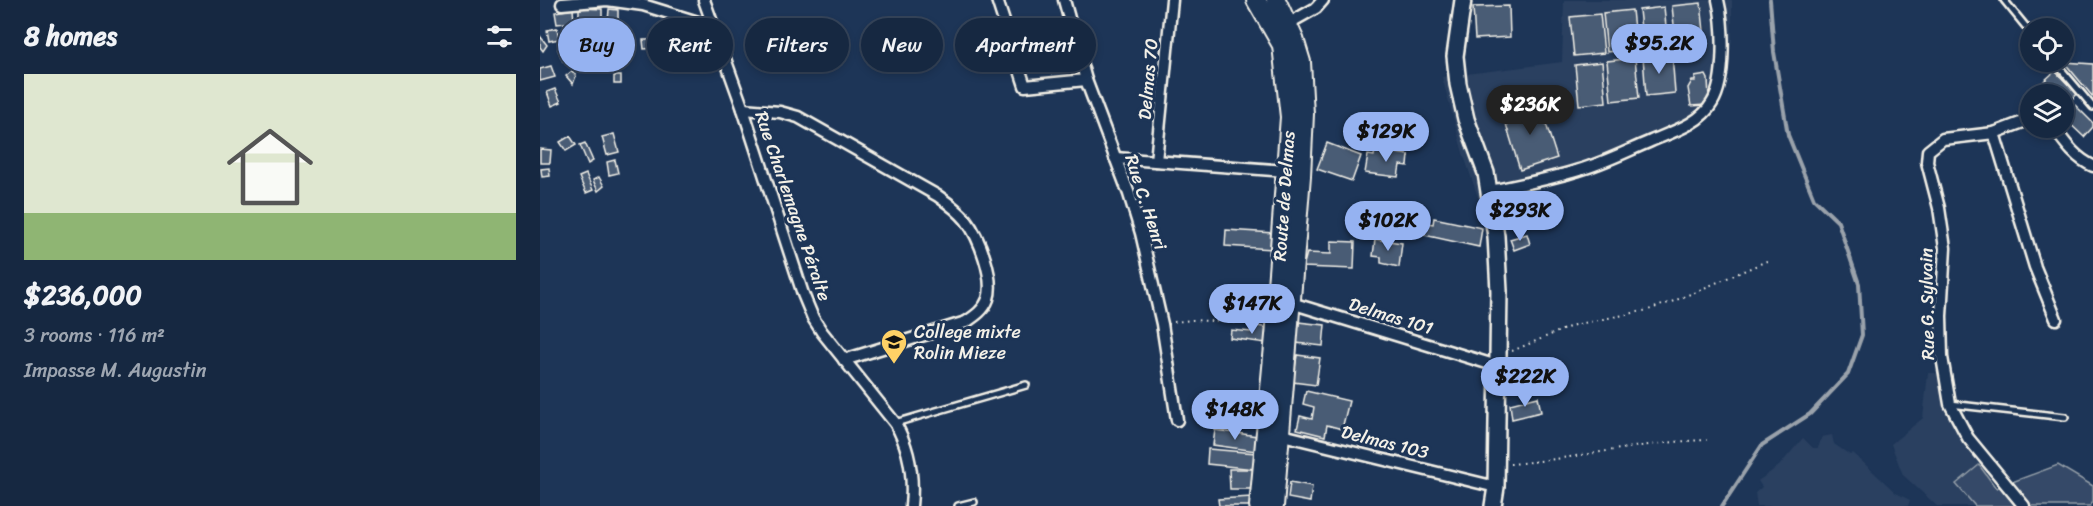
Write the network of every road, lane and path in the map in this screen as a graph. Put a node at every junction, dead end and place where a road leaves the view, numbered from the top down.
1 (704, 0) edge
2 (996, 0) edge
3 (1064, 0) edge
4 (1172, 0) edge
5 (1256, 0) edge
6 (1276, 0) edge
7 (1323, 0) edge
8 (1462, 0) edge
9 (1718, 0) edge
10 (2004, 0) edge
11 (562, 4) dead end
12 (685, 18) edge
13 (711, 18) edge
14 (2020, 20) edge
15 (1281, 27) junction
16 (730, 72) edge
17 (2063, 72) edge
18 (1086, 81) junction
19 (2093, 107) edge
20 (743, 109) junction
21 (2020, 124) edge
22 (1994, 132) junction
23 (2061, 138) edge
24 (1114, 158) junction
25 (1156, 161) junction
26 (2093, 166) edge
27 (1287, 171) junction
28 (1490, 191) junction
29 (1769, 260) dead end
30 (1283, 301) junction
31 (2056, 319) dead end
32 (1162, 324) junction
33 (1276, 325) junction
34 (844, 360) junction
35 (1497, 361) junction
36 (1026, 385) dead end
37 (1950, 404) junction
38 (2065, 417) dead end
39 (1177, 420) dead end
40 (895, 423) junction
41 (1273, 433) junction
42 (1707, 440) dead end
43 (1495, 465) junction
44 (1496, 487) junction
45 (974, 502) dead end
46 (911, 506) edge
47 (958, 506) edge
48 (1259, 506) edge
49 (1274, 506) edge
50 (1493, 506) edge
51 (2024, 506) edge

1 - 13 street, Rue Charlemagne Péralte
2 - 18 street
3 - 18 street, Rue C. Henri
4 - 25 street, Delmas 70
5 - 15 main road, Route de Delmas
6 - 15 main road, Route de Delmas
7 - 15 street
8 - 28 main road
9 - 28 street
10 - 14 lane
11 - 12 street
15 - 27 main road, Route de Delmas
15 - 30 main road, Route de Delmas
16 - 20 street, Rue Charlemagne Péralte
17 - 19 lane
18 - 24 street, Rue C. Henri
20 - 34 street, Rue Charlemagne Péralte
20 - 34 street
21 - 22 street
22 - 31 street
22 - 37 street, Rue G. Sylvain
23 - 26 street
24 - 25 street
24 - 32 street, Rue C. Henri
25 - 27 street
27 - 30 main road, Route de Delmas
28 - 35 main road
29 - 35 path
30 - 33 main road, Route de Delmas
30 - 35 street, Delmas 101
30 - 41 main road, Route de Delmas
32 - 33 path
32 - 39 street, Rue C. Henri
33 - 41 main road, Route de Delmas
34 - 40 street, Rue Charlemagne Péralte
35 - 43 main road
36 - 40 lane
37 - 38 lane
37 - 51 street, Rue G. Sylvain
40 - 46 street, Rue Charlemagne Péralte
41 - 44 street, Delmas 103
41 - 48 main road, Route de Delmas
41 - 49 main road, Route de Delmas
42 - 43 path
43 - 44 main road
44 - 50 main road
45 - 47 lane

